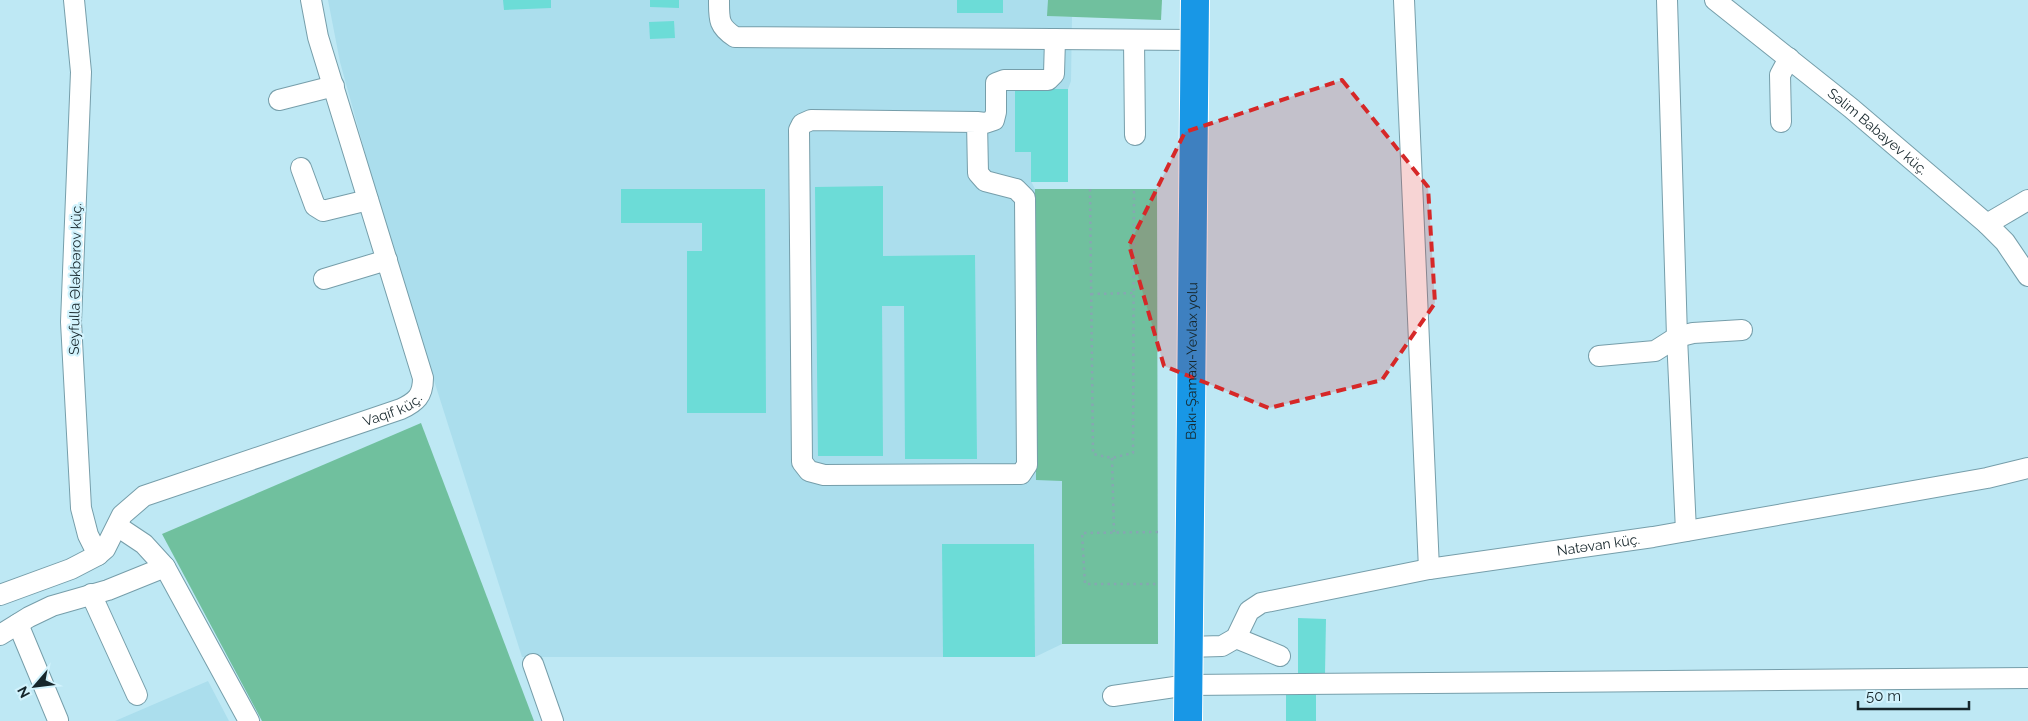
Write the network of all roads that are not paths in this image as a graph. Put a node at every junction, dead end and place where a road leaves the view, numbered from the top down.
1 (74, 0) edge
2 (311, 0) edge
3 (719, 0) edge
4 (1195, 0) edge
5 (1404, 0) edge
6 (1667, 0) edge
7 (1715, 0) edge
8 (1055, 39) junction
9 (1134, 40) junction
10 (1194, 40) junction
11 (1788, 58) junction
12 (334, 86) junction
13 (279, 100) dead end
14 (976, 122) junction
15 (1781, 122) dead end
16 (1135, 135) dead end
17 (301, 168) dead end
18 (2028, 199) edge
19 (368, 200) junction
20 (1987, 224) junction
21 (387, 260) junction
22 (2028, 276) edge
23 (324, 280) dead end
24 (1742, 330) dead end
25 (1677, 337) junction
26 (1599, 356) dead end
27 (2028, 468) edge
28 (117, 526) junction
29 (1686, 531) junction
30 (98, 555) junction
31 (165, 567) junction
32 (1429, 568) junction
33 (91, 594) junction
34 (0, 596) edge
35 (18, 624) junction
36 (0, 635) edge
37 (1236, 638) junction
38 (1187, 648) junction
39 (1280, 656) dead end
40 (533, 664) dead end
41 (2028, 678) edge
42 (1188, 685) junction
43 (137, 695) dead end
44 (1113, 696) dead end
45 (58, 720) edge
46 (249, 721) edge
47 (553, 721) edge
48 (1188, 721) edge

1 - 30 street, Seyfulla Ələkbərov küç.
2 - 12 street, Vaqif küç.
3 - 8 street
4 - 10 highway, Bakı-Şamaxı-Yevlax yolu
5 - 32 street
6 - 25 street
7 - 11 street, Səlim Babayev küç.
8 - 9 street
8 - 14 street
9 - 10 street
9 - 16 street
10 - 38 highway, Bakı-Şamaxı-Yevlax yolu
11 - 15 street
11 - 20 street, Səlim Babayev küç.
12 - 13 street
12 - 19 street, Vaqif küç.
14 - 14 street
17 - 19 street
18 - 20 street
19 - 21 street, Vaqif küç.
20 - 22 street, Səlim Babayev küç.
21 - 23 street
21 - 28 street, Vaqif küç.
24 - 25 street
25 - 26 street
25 - 29 street
27 - 29 street, Natəvan küç.
28 - 30 street, Vaqif küç.
28 - 31 street
29 - 32 street, Natəvan küç.
30 - 34 street, Vaqif küç.
31 - 33 street
31 - 46 street
32 - 37 street, Natəvan küç.
33 - 35 street
33 - 43 street
35 - 36 street
35 - 45 street
37 - 38 street
37 - 39 street
38 - 42 highway, Bakı-Şamaxı-Yevlax yolu
40 - 47 street
41 - 42 street
42 - 44 street
42 - 48 highway, Bakı-Şamaxı-Yevlax yolu

